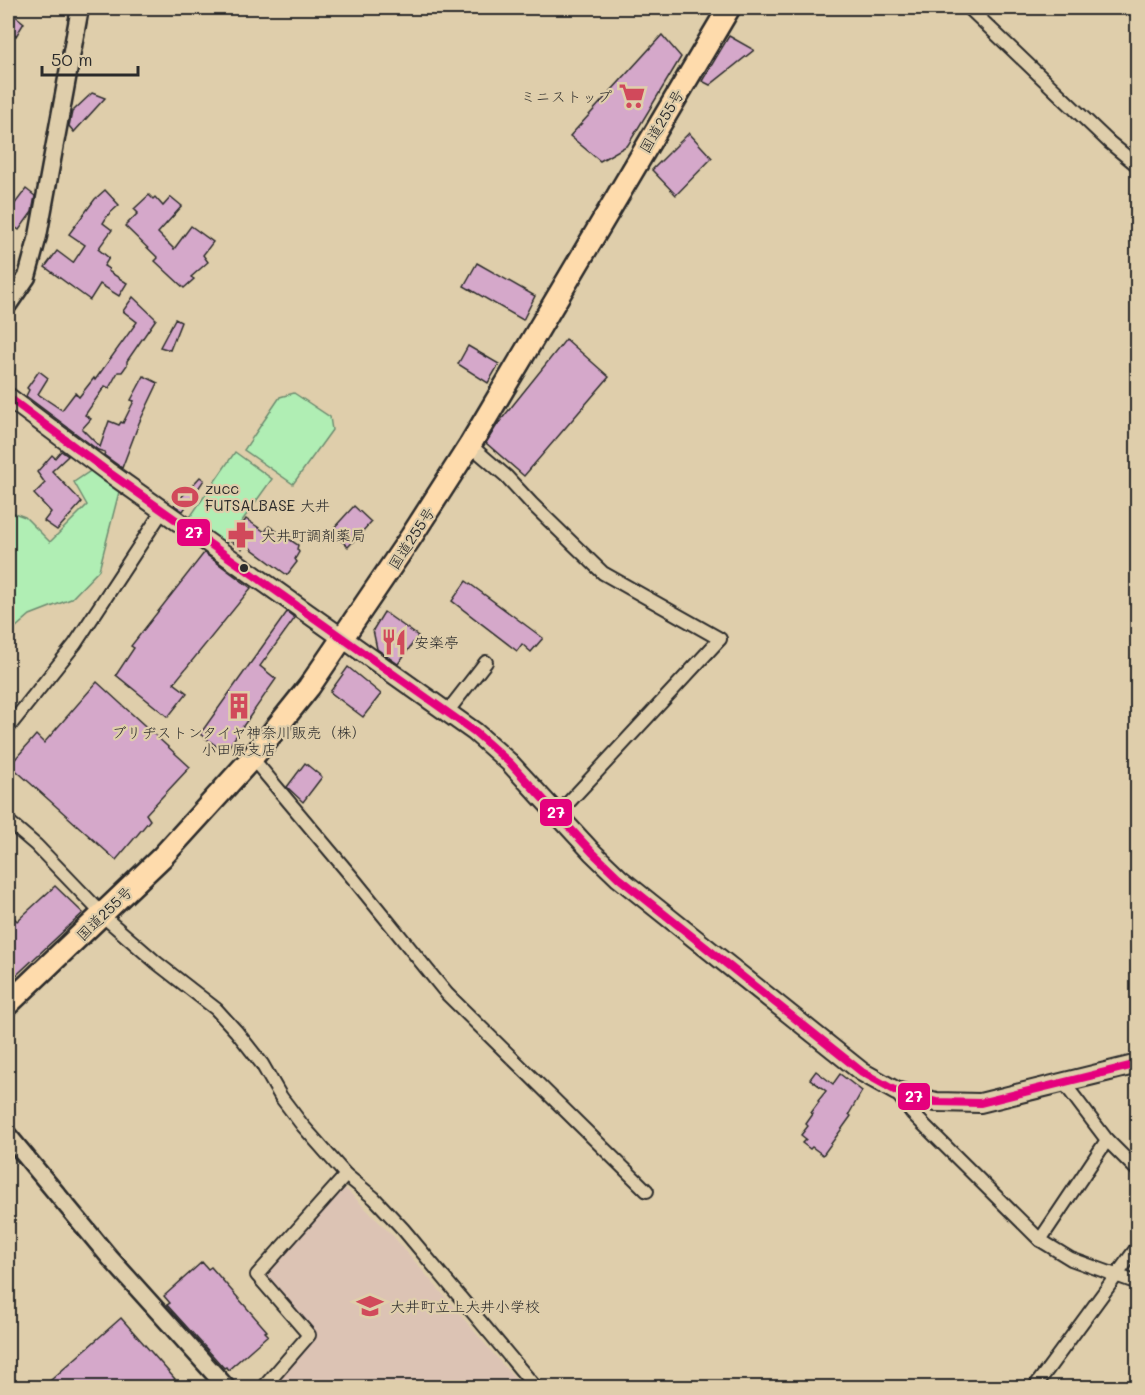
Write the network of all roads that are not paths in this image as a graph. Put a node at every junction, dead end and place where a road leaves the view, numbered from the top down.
1 (80, 8) edge
2 (729, 8) edge
3 (969, 8) edge
4 (1137, 166) edge
5 (8, 305) edge
6 (8, 397) edge
7 (470, 445) junction
8 (163, 510) junction
9 (344, 640) junction
10 (486, 662) dead end
11 (447, 712) junction
12 (8, 728) edge
13 (252, 758) junction
14 (557, 815) junction
15 (8, 821) edge
16 (102, 914) junction
17 (8, 1004) edge
18 (1137, 1064) edge
19 (1064, 1083) junction
20 (896, 1091) junction
21 (8, 1135) edge
22 (1107, 1140) junction
23 (1137, 1172) edge
24 (346, 1175) junction
25 (647, 1191) dead end
26 (1040, 1240) junction
27 (1137, 1246) edge
28 (1116, 1275) junction
29 (1137, 1283) edge
30 (227, 1388) edge
31 (263, 1388) edge
32 (536, 1388) edge
33 (1034, 1388) edge

1 - 5 street
2 - 7 highway, 国道255号
3 - 4 street
6 - 8 main road
7 - 9 highway, 国道255号
7 - 14 street
8 - 9 main road
8 - 12 street
9 - 11 main road
9 - 13 highway, 国道255号
10 - 11 street
11 - 14 main road
13 - 16 highway, 国道255号
13 - 25 street
14 - 20 main road
15 - 16 street
16 - 17 highway, 国道255号
16 - 24 street
18 - 19 main road
19 - 20 main road
19 - 22 street
20 - 26 street
21 - 30 street
22 - 23 street
22 - 26 street
24 - 31 street
24 - 32 street
26 - 28 street
27 - 28 street
28 - 29 street
28 - 33 street

